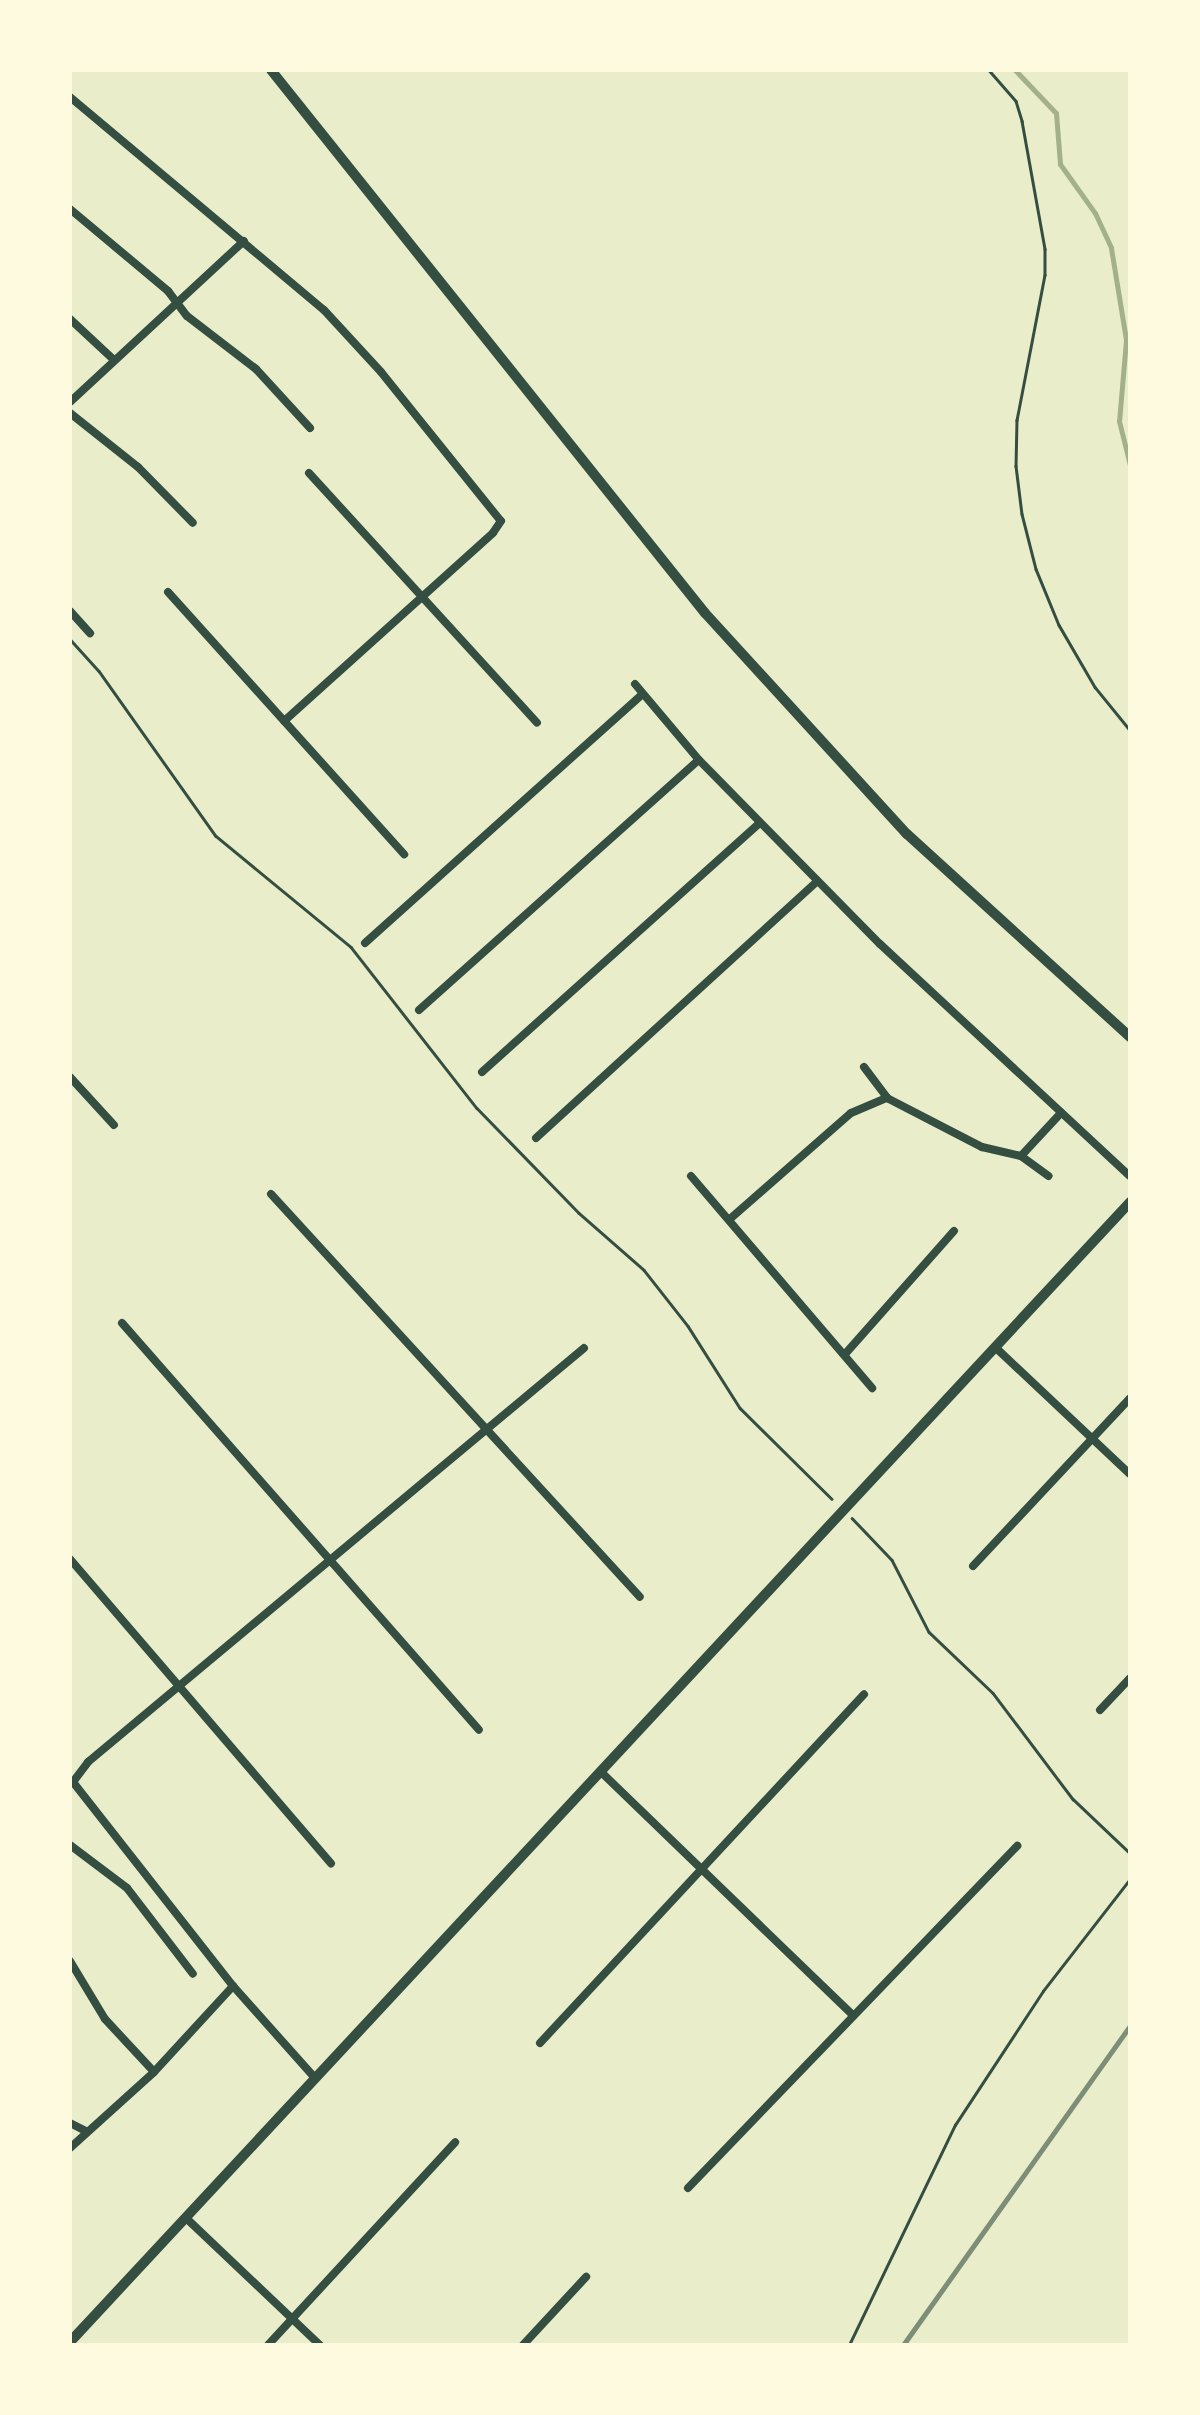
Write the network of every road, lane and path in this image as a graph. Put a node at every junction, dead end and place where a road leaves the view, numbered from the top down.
1 (271, 70) edge
2 (989, 70) edge
3 (70, 97) edge
4 (70, 209) edge
5 (244, 241) junction
6 (176, 304) junction
7 (70, 319) edge
8 (114, 360) junction
9 (70, 402) edge
10 (70, 413) edge
11 (310, 428) dead end
12 (308, 473) dead end
13 (193, 523) dead end
14 (168, 592) dead end
15 (424, 597) junction
16 (70, 610) edge
17 (90, 633) dead end
18 (70, 639) edge
19 (635, 684) dead end
20 (640, 696) junction
21 (284, 721) junction
22 (537, 723) dead end
23 (1130, 730) edge
24 (699, 760) junction
25 (760, 823) junction
26 (404, 854) dead end
27 (818, 881) junction
28 (365, 943) dead end
29 (419, 1010) dead end
30 (1130, 1037) edge
31 (864, 1067) dead end
32 (482, 1072) dead end
33 (70, 1076) edge
34 (887, 1098) junction
35 (1061, 1113) junction
36 (114, 1125) dead end
37 (536, 1138) dead end
38 (1021, 1156) junction
39 (691, 1176) dead end
40 (1049, 1176) dead end
41 (1130, 1176) edge
42 (271, 1194) dead end
43 (1130, 1202) edge
44 (730, 1218) junction
45 (954, 1232) dead end
46 (122, 1322) dead end
47 (995, 1347) junction
48 (584, 1348) dead end
49 (846, 1353) junction
50 (872, 1388) dead end
51 (1130, 1398) edge
52 (485, 1432) junction
53 (1092, 1438) junction
54 (1130, 1474) edge
55 (819, 1487) dead end
56 (867, 1533) dead end
57 (70, 1559) edge
58 (329, 1563) junction
59 (974, 1566) dead end
60 (640, 1597) dead end
61 (1130, 1678) edge
62 (179, 1688) junction
63 (864, 1694) dead end
64 (1100, 1710) dead end
65 (479, 1730) dead end
66 (600, 1771) junction
67 (71, 1781) edge
68 (70, 1845) edge
69 (1017, 1846) dead end
70 (1130, 1853) edge
71 (331, 1863) dead end
72 (700, 1868) junction
73 (1130, 1879) edge
74 (70, 1961) edge
75 (194, 1974) dead end
76 (233, 1986) junction
77 (851, 2013) junction
78 (540, 2043) dead end
79 (154, 2072) junction
80 (314, 2078) junction
81 (70, 2123) edge
82 (86, 2130) junction
83 (455, 2142) dead end
84 (70, 2148) edge
85 (688, 2188) dead end
86 (186, 2218) junction
87 (586, 2277) dead end
88 (293, 2319) junction
89 (70, 2342) edge
90 (268, 2345) edge
91 (320, 2345) edge
92 (523, 2345) edge
93 (849, 2345) edge

1 - 30 street
2 - 23 path
3 - 5 street
4 - 6 street
5 - 6 street
5 - 15 street
6 - 8 street
6 - 11 street
7 - 8 street
8 - 9 street
10 - 13 street
12 - 15 street
14 - 21 street
15 - 21 street
15 - 22 street
16 - 17 street
18 - 55 path
19 - 20 street
20 - 24 street
20 - 28 street
21 - 26 street
24 - 25 street
24 - 29 street
25 - 27 street
25 - 32 street
27 - 35 street
27 - 37 street
31 - 34 street
33 - 36 street
34 - 38 street
34 - 44 street
35 - 38 street
35 - 41 street
38 - 40 street
39 - 44 street
42 - 52 street
43 - 47 street
44 - 49 street
45 - 49 street
46 - 58 street
47 - 53 street
47 - 66 street
48 - 52 street
49 - 50 street
51 - 53 street
52 - 58 street
52 - 60 street
53 - 54 street
53 - 59 street
56 - 70 path
57 - 62 street
58 - 62 street
58 - 65 street
61 - 64 street
62 - 67 street
62 - 71 street
63 - 72 street
66 - 72 street
66 - 80 street
67 - 76 street
68 - 75 street
69 - 77 street
72 - 77 street
72 - 78 street
73 - 93 path
74 - 79 street
76 - 79 street
76 - 80 street
77 - 85 street
79 - 82 street
80 - 86 street
81 - 82 street
82 - 84 street
83 - 88 street
86 - 88 street
86 - 89 street
87 - 92 street
88 - 90 street
88 - 91 street

